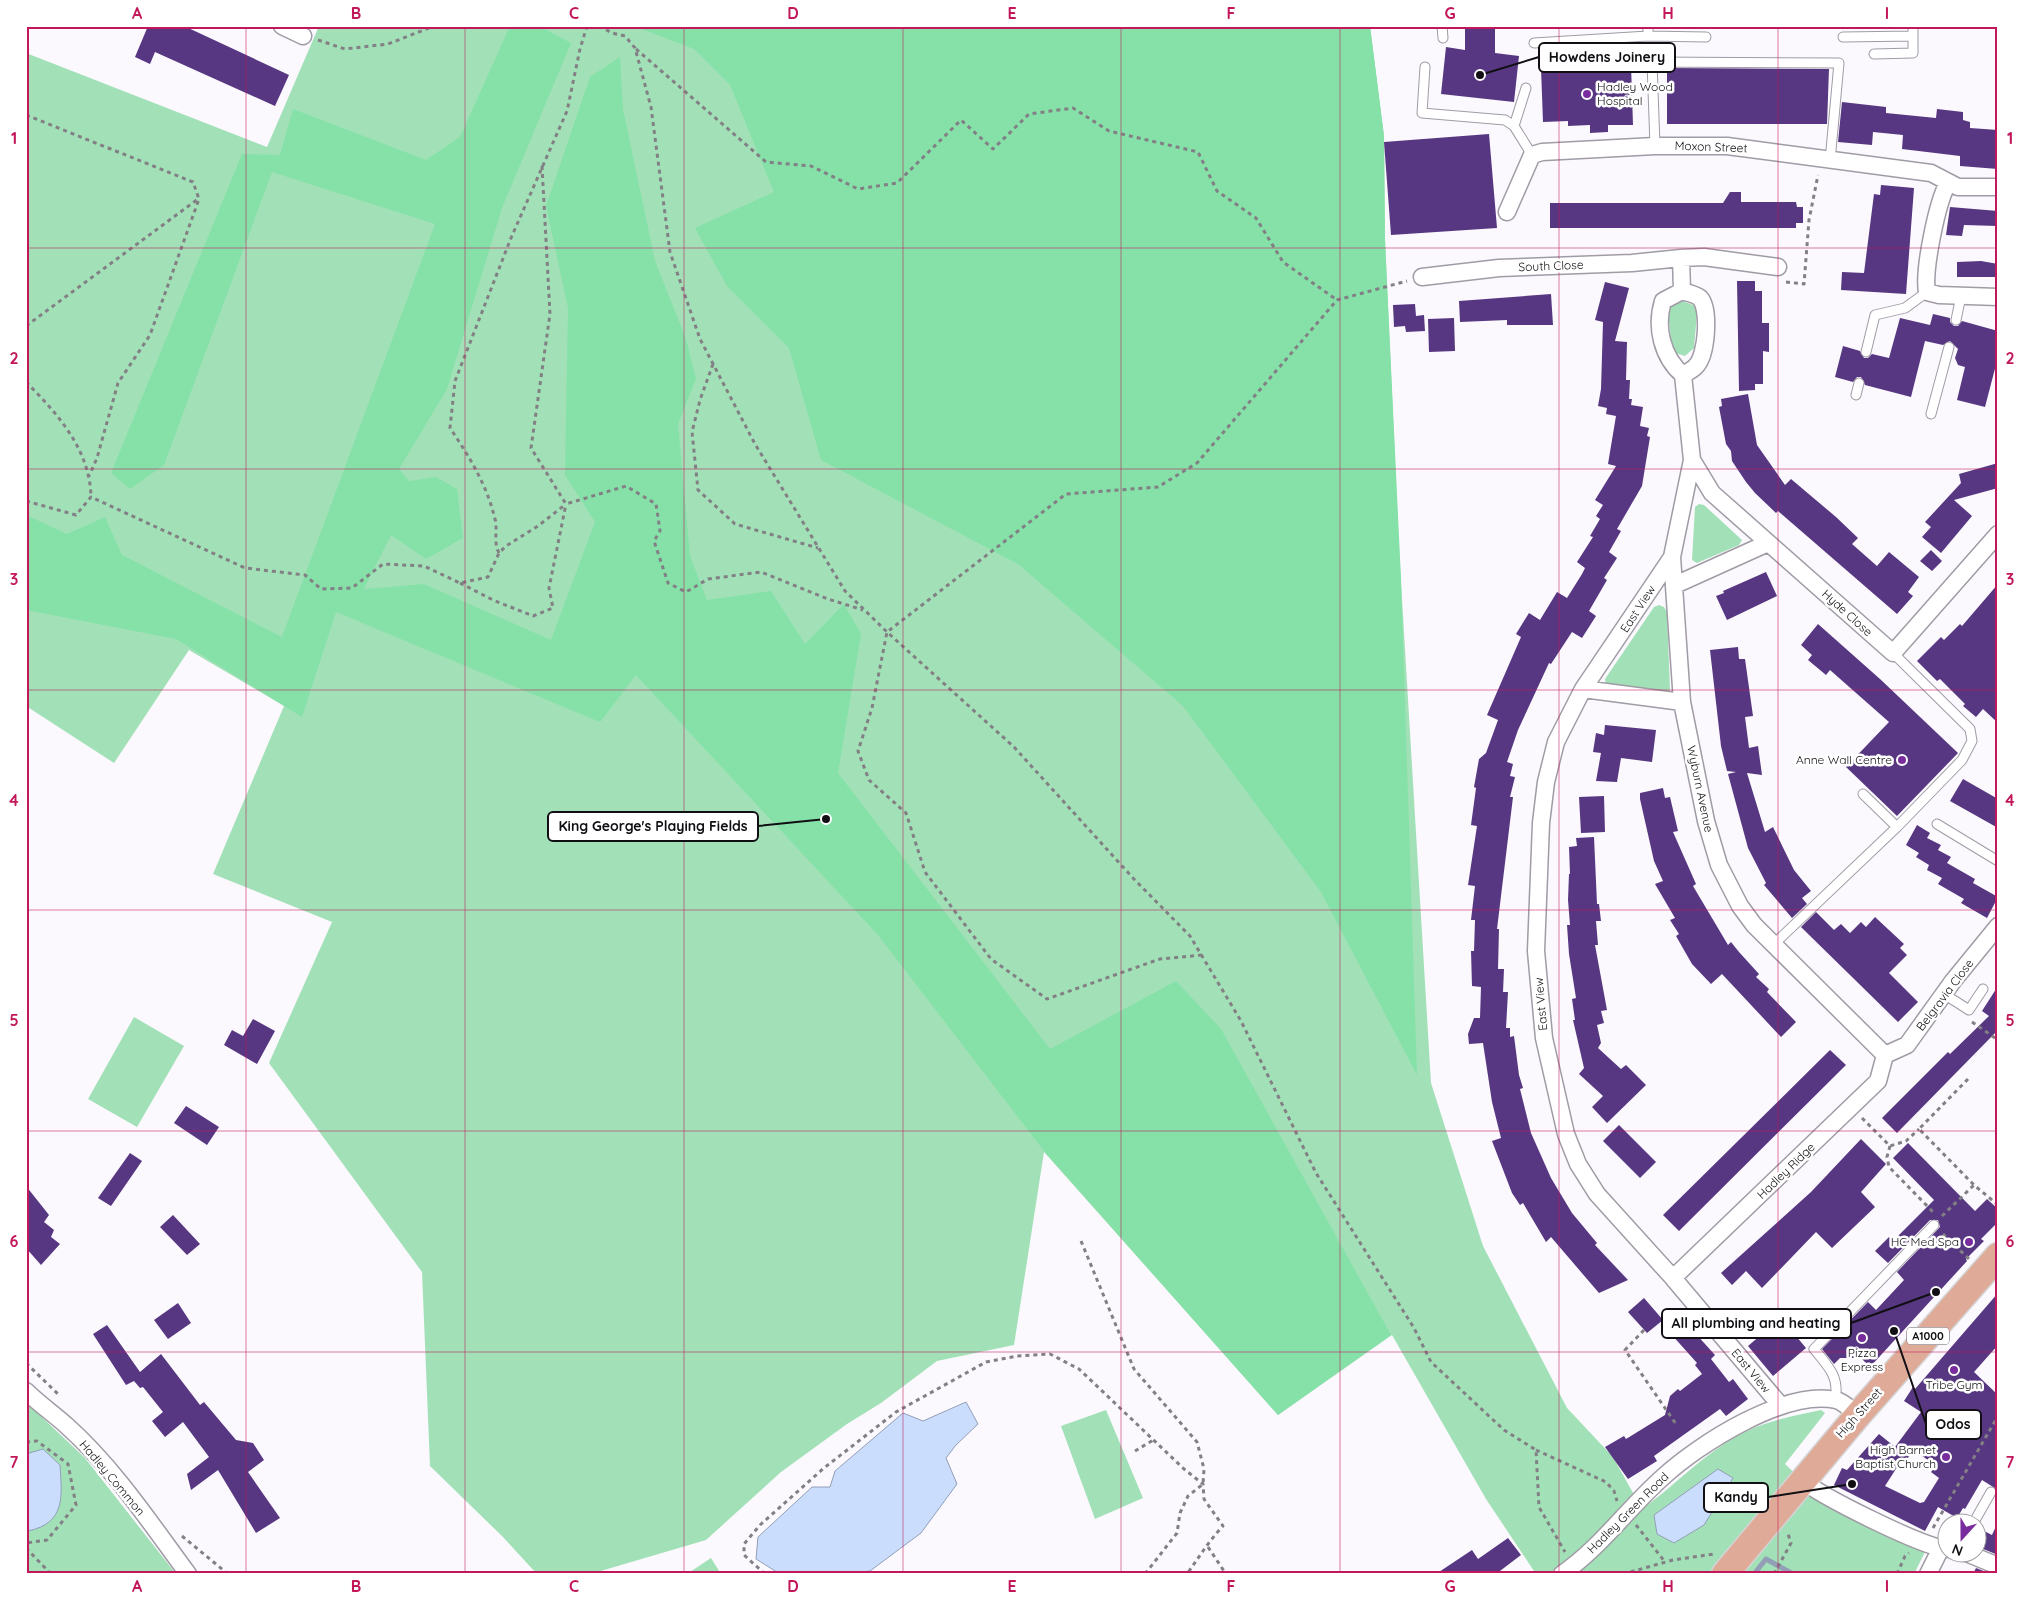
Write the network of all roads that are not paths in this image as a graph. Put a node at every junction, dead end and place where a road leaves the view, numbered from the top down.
1 (282, 26) edge
2 (1442, 26) edge
3 (1913, 26) edge
4 (1648, 31) edge
5 (303, 36) road end
6 (1913, 36) junction
7 (1706, 37) dead end
8 (1842, 37) dead end
9 (1443, 38) dead end
10 (1534, 43) dead end
11 (1874, 54) dead end
12 (1425, 67) dead end
13 (1526, 88) dead end
14 (1514, 126) junction
15 (1655, 146) junction
16 (1532, 155) junction
17 (1830, 161) junction
18 (1948, 183) junction
19 (1998, 187) edge
20 (1507, 212) dead end
21 (1681, 258) junction
22 (1778, 267) dead end
23 (1422, 277) road end
24 (1682, 291) junction
25 (1927, 292) junction
26 (1961, 296) junction
27 (1998, 297) edge
28 (1956, 320) dead end
29 (1949, 347) dead end
30 (1866, 352) dead end
31 (1683, 375) junction
32 (1858, 383) dead end
33 (1856, 395) dead end
34 (1931, 414) dead end
35 (1692, 460) junction
36 (1998, 534) edge
37 (1768, 542) junction
38 (1672, 557) junction
39 (1675, 585) junction
40 (1893, 653) junction
41 (1583, 689) junction
42 (1682, 702) junction
43 (1863, 794) dead end
44 (1937, 824) dead end
45 (1897, 827) junction
46 (1998, 861) edge
47 (1995, 936) edge
48 (1773, 945) junction
49 (1983, 989) dead end
50 (1944, 994) junction
51 (1885, 1055) junction
52 (1934, 1224) road end
53 (1991, 1265) edge
54 (1673, 1278) junction
55 (26, 1392) edge
56 (1835, 1400) junction
57 (1781, 1406) junction
58 (1858, 1415) junction
59 (1802, 1480) junction
60 (1991, 1492) dead end
61 (1980, 1512) edge
62 (1936, 1546) edge
63 (1936, 1561) edge
64 (1986, 1561) edge
65 (1998, 1566) edge
66 (188, 1574) edge
67 (1562, 1574) edge
68 (1725, 1574) edge
69 (1928, 1574) edge

1 - 5 street
2 - 9 lane
3 - 6 lane
4 - 7 lane
4 - 10 lane
6 - 8 lane
6 - 11 lane
12 - 14 lane
13 - 14 lane
14 - 16 lane
15 - 16 street, Moxon Street
15 - 17 street, Moxon Street
15 - 17 lane
16 - 20 street
17 - 18 street, Moxon Street
18 - 19 street, Moxon Street
18 - 25 street
21 - 22 street, South Close
21 - 23 street, South Close
21 - 24 street
24 - 31 street
24 - 31 street
25 - 26 street
25 - 30 lane
26 - 27 street
26 - 28 lane
29 - 34 lane
31 - 35 street
32 - 33 lane
35 - 37 street, Hyde Close
35 - 38 street, Wyburn Avenue
36 - 40 street
37 - 39 street
37 - 40 street, Hyde Close
38 - 39 street, Wyburn Avenue
38 - 41 street, East View
39 - 42 street, Wyburn Avenue
40 - 45 lane
41 - 42 street
41 - 54 street, East View
42 - 48 street, Wyburn Avenue
43 - 45 lane
44 - 46 lane
45 - 48 lane
47 - 50 street, Belgravia Close
48 - 51 street, Wyburn Avenue
49 - 50 lane
50 - 51 street, Belgravia Close
51 - 54 street, Hadley Ridge
52 - 56 lane
53 - 58 main road, High Street / A1000
54 - 57 street, East View
55 - 66 street, Hadley Common
56 - 57 street, Hadley Green Road
56 - 58 street
57 - 67 street, Hadley Green Road
58 - 59 main road, High Street / A1000
59 - 62 street
59 - 68 main road, High Street / A1000
60 - 61 lane
63 - 69 street
64 - 65 street

